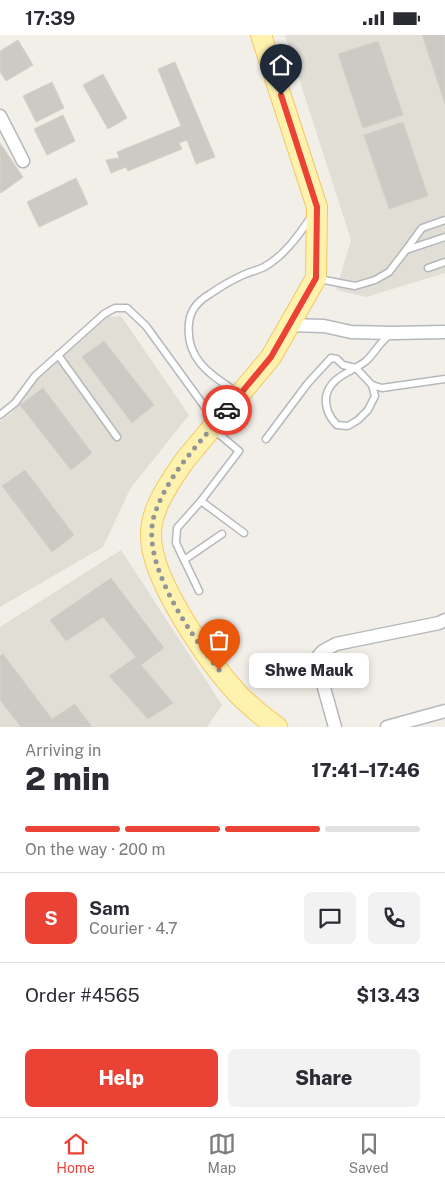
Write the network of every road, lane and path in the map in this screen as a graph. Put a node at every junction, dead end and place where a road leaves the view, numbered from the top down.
1 (261, 35) edge
2 (0, 116) edge
3 (23, 161) dead end
4 (317, 207) junction
5 (445, 220) edge
6 (445, 237) edge
7 (406, 250) junction
8 (445, 261) edge
9 (428, 268) dead end
10 (316, 278) junction
11 (290, 325) junction
12 (445, 332) edge
13 (393, 333) junction
14 (58, 355) junction
15 (356, 367) junction
16 (445, 379) edge
17 (372, 385) junction
18 (240, 395) junction
19 (0, 415) edge
20 (214, 426) junction
21 (118, 437) dead end
22 (266, 439) dead end
23 (201, 501) junction
24 (244, 533) dead end
25 (222, 534) dead end
26 (184, 560) junction
27 (200, 591) dead end
28 (445, 620) edge
29 (445, 711) edge
30 (271, 725) edge
31 (335, 727) edge
32 (387, 727) edge

1 - 4 main road
2 - 3 street
4 - 10 main road
4 - 18 lane
5 - 7 lane
6 - 7 lane
7 - 10 lane
8 - 9 lane
10 - 11 main road
11 - 13 street
11 - 18 main road
12 - 13 street
13 - 15 lane
14 - 19 lane
14 - 20 lane
14 - 21 lane
15 - 17 lane
15 - 17 lane
15 - 22 lane
16 - 17 lane
18 - 20 main road
20 - 23 lane
20 - 30 main road
23 - 24 lane
23 - 26 lane
25 - 26 lane
26 - 27 lane
28 - 31 street
29 - 32 street

